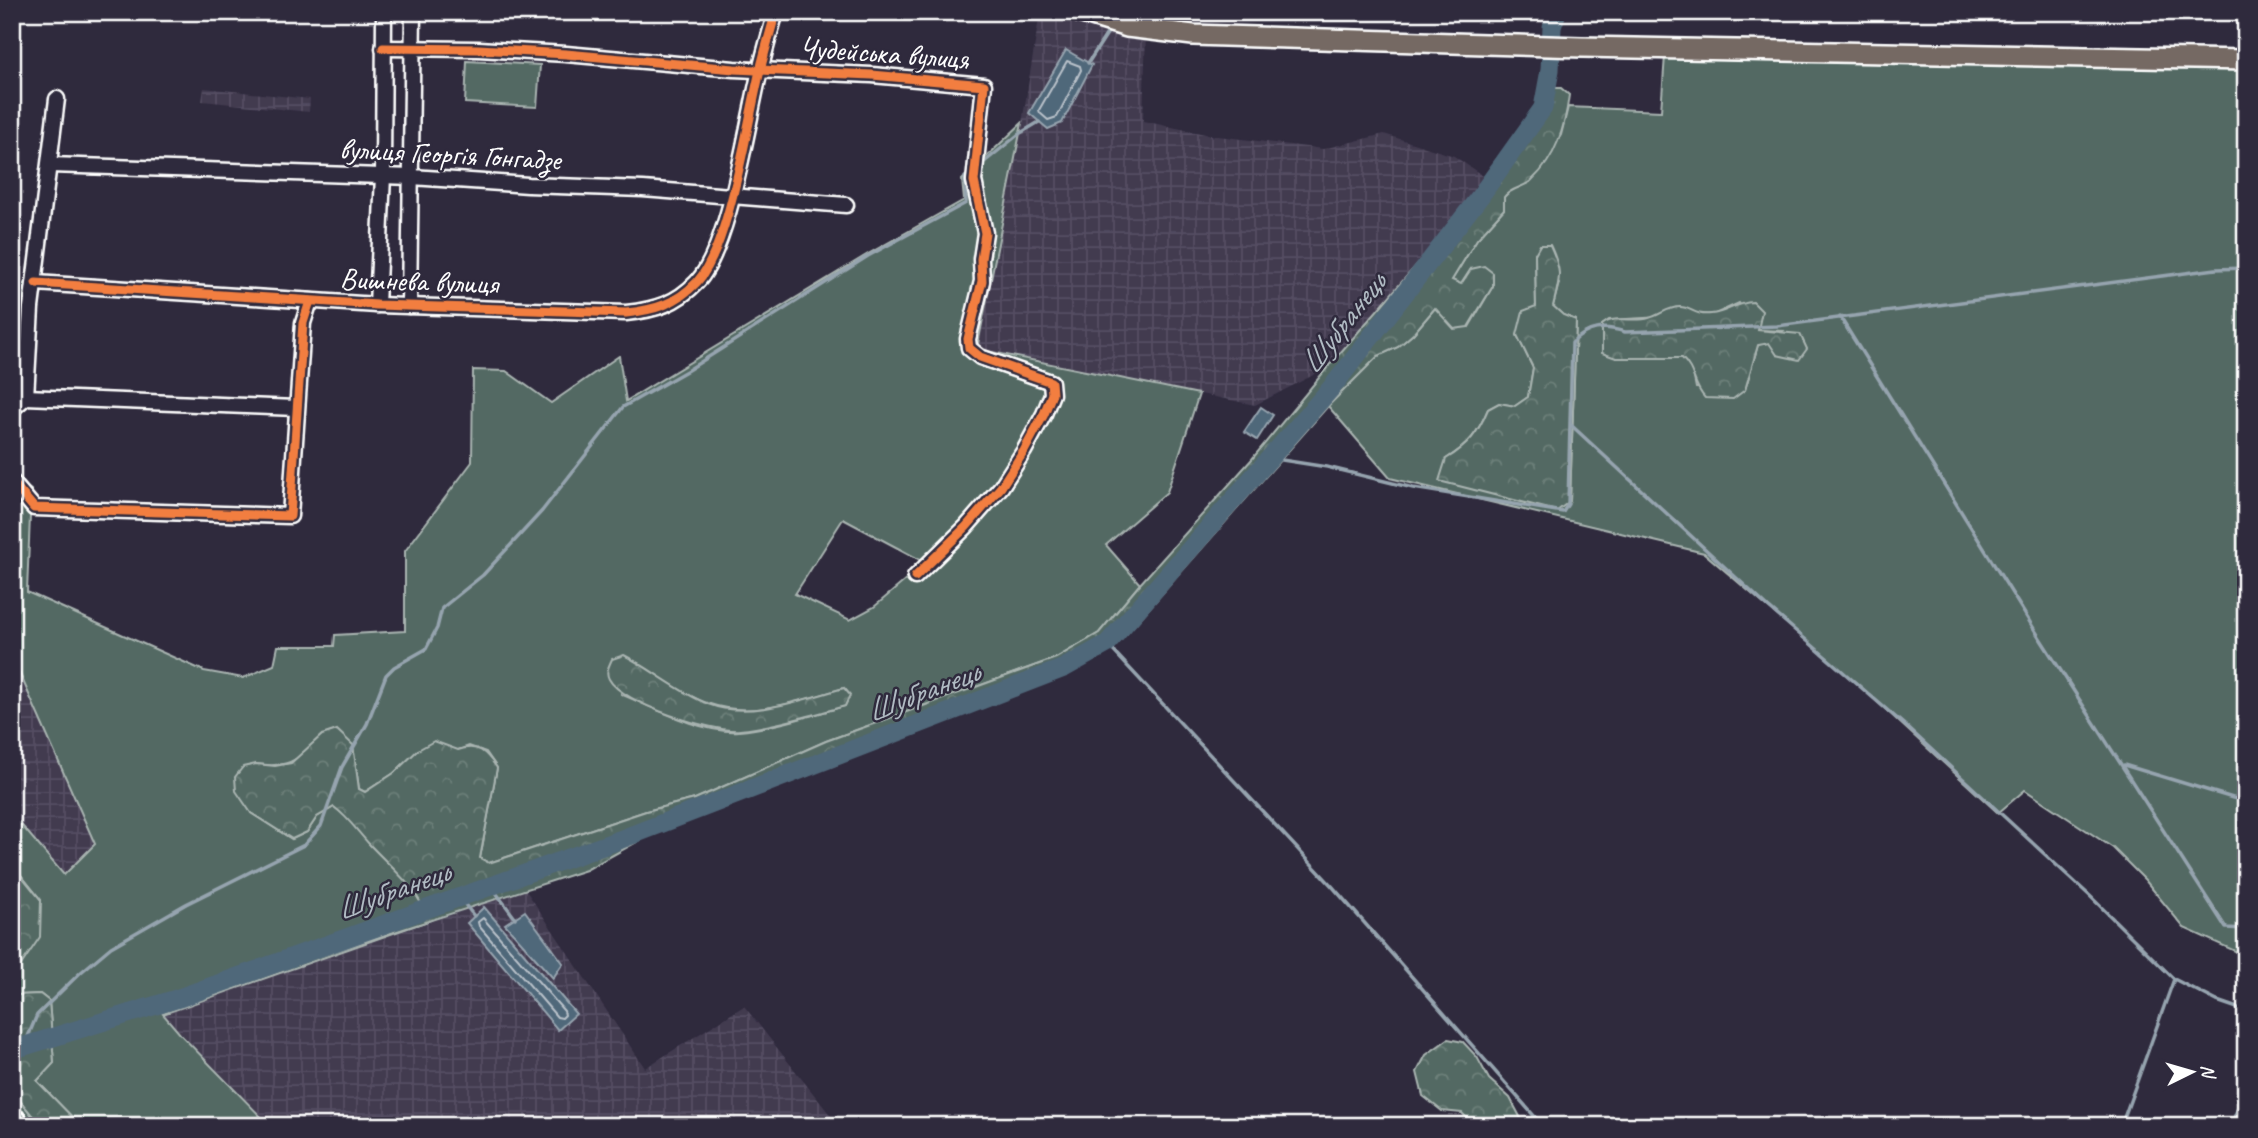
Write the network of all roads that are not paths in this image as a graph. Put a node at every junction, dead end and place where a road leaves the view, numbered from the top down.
1 (384, 12) edge
2 (413, 12) edge
3 (776, 12) edge
4 (1079, 12) edge
5 (383, 48) junction
6 (413, 48) junction
7 (2246, 60) edge
8 (760, 68) junction
9 (57, 99) dead end
10 (50, 164) junction
11 (383, 176) junction
12 (412, 177) junction
13 (732, 195) junction
14 (846, 205) dead end
15 (36, 283) junction
16 (310, 301) junction
17 (377, 305) junction
18 (409, 306) junction
19 (26, 397) junction
20 (296, 408) junction
21 (12, 409) edge
22 (12, 482) edge
23 (915, 577) dead end

1 - 5 street
2 - 6 street
3 - 8 street, Вишнева вулиця
4 - 7 main road
5 - 6 street, Чудейська вулиця
5 - 11 street
6 - 8 street, Чудейська вулиця
6 - 12 street
8 - 13 street, Вишнева вулиця
8 - 23 street, Чудейська вулиця
9 - 10 street
10 - 11 street, вулиця Георгія Гонгадзе
10 - 15 street
11 - 12 street, вулиця Георгія Гонгадзе
11 - 17 street
12 - 13 street, вулиця Георгія Гонгадзе
12 - 18 street
13 - 14 street, вулиця Георгія Гонгадзе
13 - 18 street, Вишнева вулиця
15 - 16 street, Вишнева вулиця
15 - 19 street
16 - 17 street, Вишнева вулиця
16 - 20 street
17 - 18 street, Вишнева вулиця
19 - 20 street
19 - 21 street
20 - 22 street

